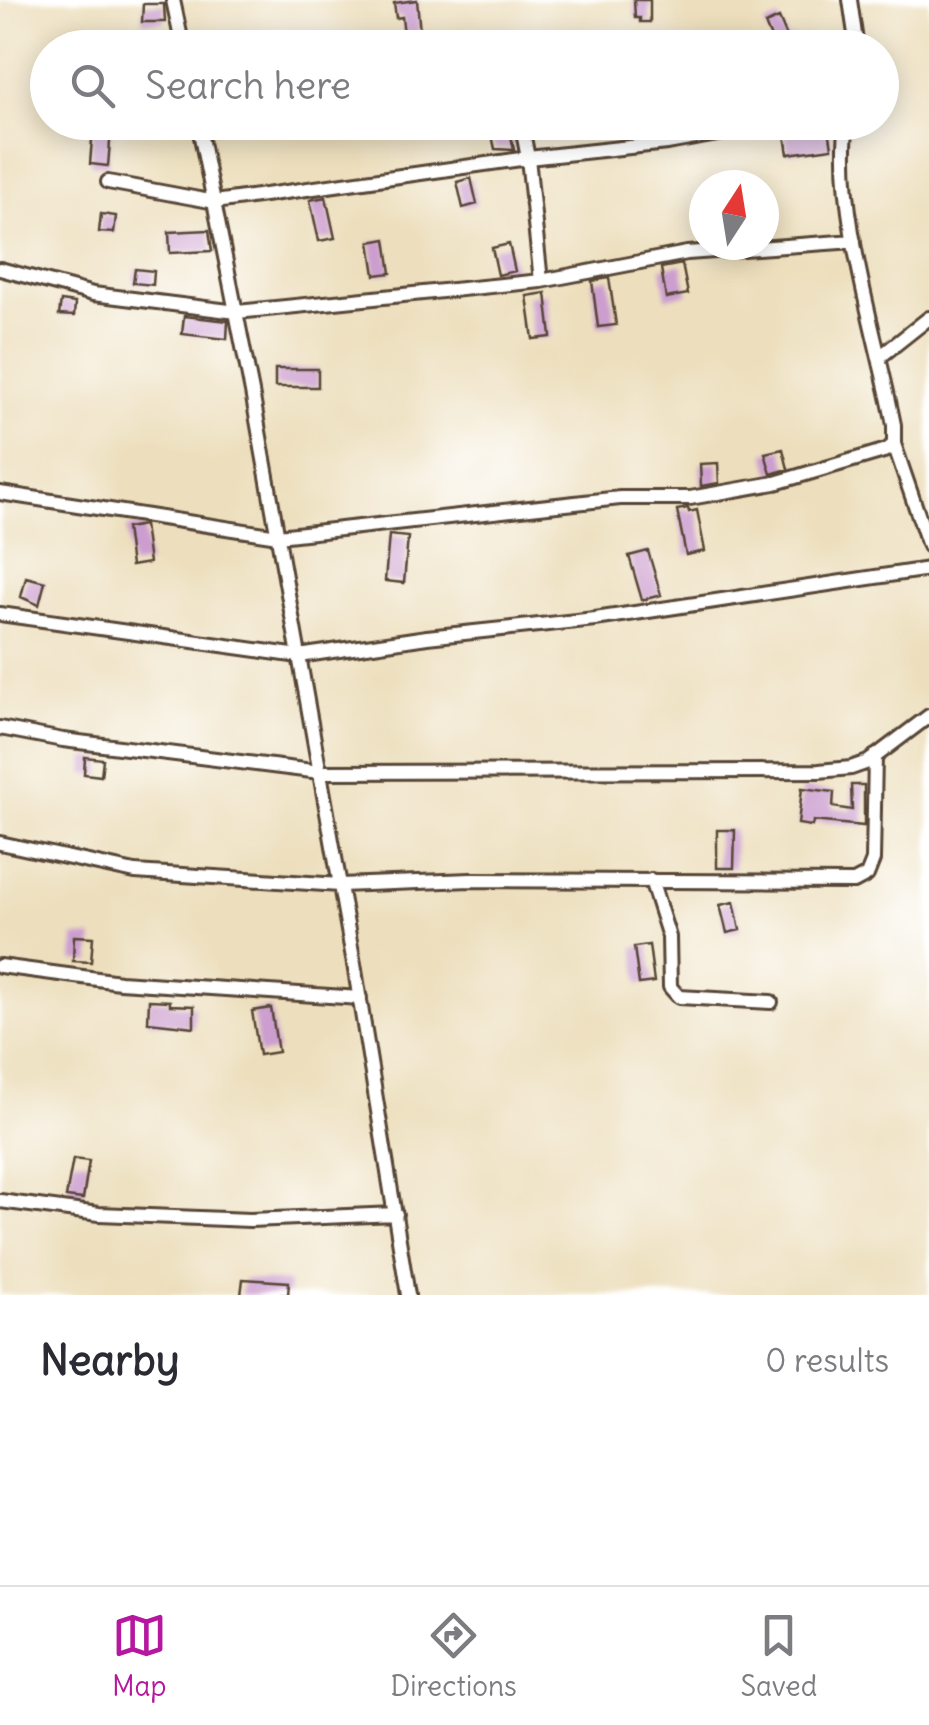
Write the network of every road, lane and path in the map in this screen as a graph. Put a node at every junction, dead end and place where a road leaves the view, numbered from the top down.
1 (173, 0) edge
2 (850, 0) edge
3 (179, 30) edge
4 (854, 30) edge
5 (202, 140) edge
6 (524, 140) edge
7 (684, 140) edge
8 (847, 140) edge
9 (528, 158) junction
10 (108, 182) dead end
11 (214, 202) junction
12 (854, 241) junction
13 (0, 269) edge
14 (541, 281) junction
15 (236, 312) junction
16 (929, 318) edge
17 (880, 356) junction
18 (894, 444) junction
19 (0, 493) edge
20 (278, 536) junction
21 (929, 546) edge
22 (929, 569) edge
23 (0, 614) edge
24 (298, 656) junction
25 (929, 716) edge
26 (0, 728) edge
27 (875, 756) junction
28 (320, 772) junction
29 (0, 844) edge
30 (651, 880) junction
31 (340, 885) junction
32 (0, 966) edge
33 (360, 998) junction
34 (770, 1002) dead end
35 (0, 1201) edge
36 (396, 1214) junction
37 (408, 1295) edge

1 - 3 street
2 - 4 street
5 - 11 street
6 - 9 street
7 - 9 street
8 - 12 street
9 - 11 street
9 - 14 street
10 - 11 street
11 - 15 street
12 - 14 street
12 - 17 street
13 - 15 street
14 - 15 street
15 - 20 street
16 - 17 street
17 - 18 street
18 - 20 street
18 - 21 street
19 - 20 street
20 - 24 street
22 - 24 street
23 - 24 street
24 - 28 street
25 - 27 street
26 - 28 street
27 - 28 street
27 - 30 street
28 - 31 street
29 - 31 street
30 - 31 street
30 - 34 street
31 - 33 street
32 - 33 street
33 - 36 street
35 - 36 street
36 - 37 street

